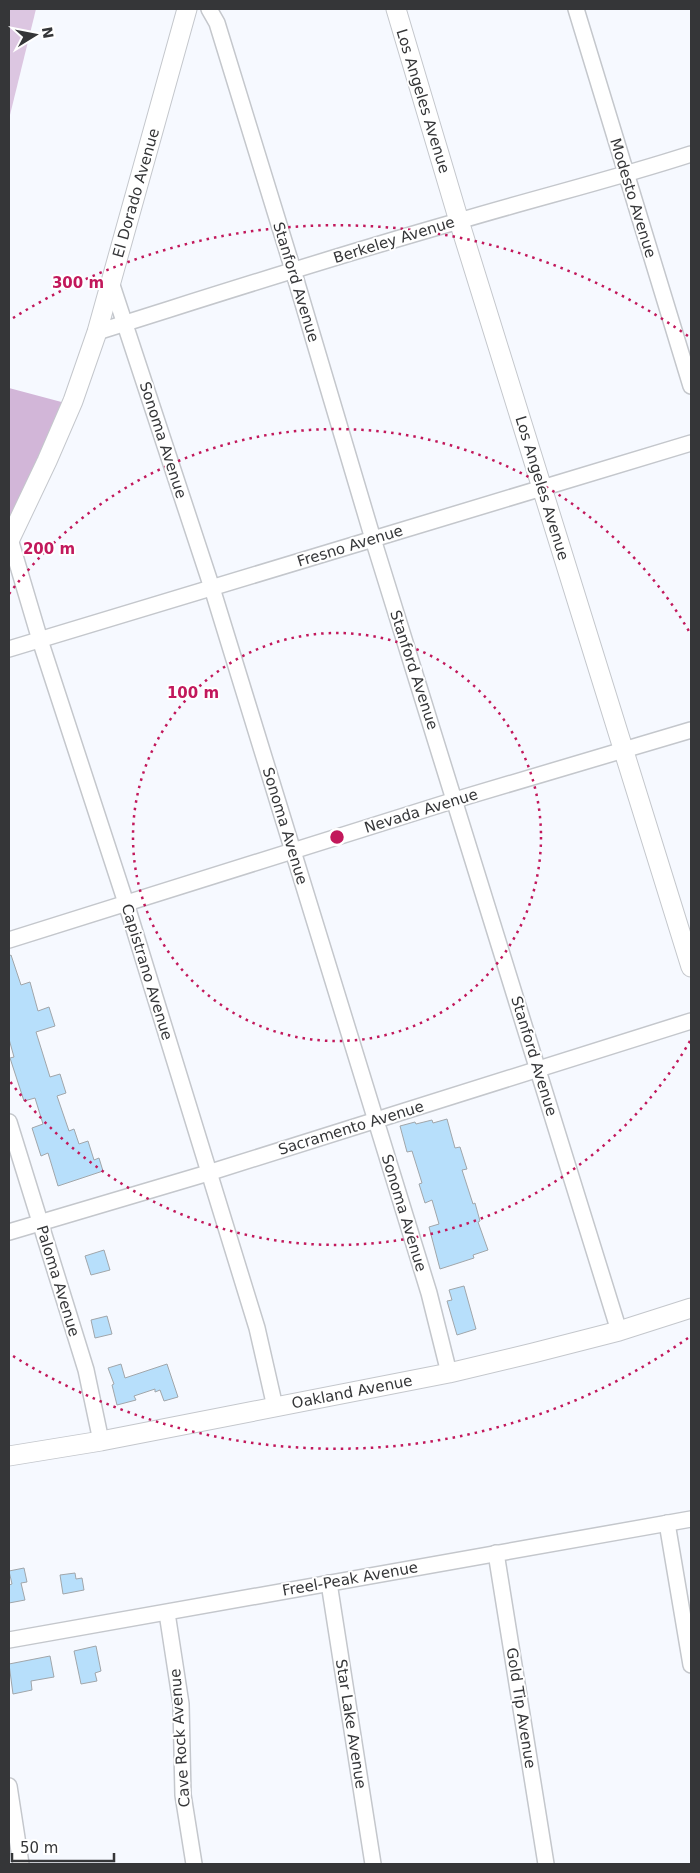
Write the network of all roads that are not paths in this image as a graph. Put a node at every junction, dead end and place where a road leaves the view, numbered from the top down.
1 (187, 9) edge
2 (210, 9) edge
3 (396, 9) edge
4 (576, 9) edge
5 (691, 154) edge
6 (626, 175) junction
7 (459, 221) junction
8 (293, 270) junction
9 (111, 282) junction
10 (125, 323) junction
11 (97, 332) junction
12 (691, 386) edge
13 (691, 443) edge
14 (542, 488) junction
15 (373, 539) junction
16 (9, 540) edge
17 (212, 588) junction
18 (40, 640) junction
19 (9, 649) edge
20 (691, 730) edge
21 (624, 750) junction
22 (455, 800) junction
23 (293, 852) junction
24 (126, 903) junction
25 (9, 940) edge
26 (691, 967) edge
27 (691, 1021) edge
28 (538, 1070) junction
29 (376, 1120) junction
30 (9, 1122) edge
31 (208, 1173) junction
32 (39, 1223) junction
33 (9, 1232) edge
34 (691, 1308) edge
35 (619, 1331) junction
36 (449, 1373) junction
37 (275, 1407) junction
38 (101, 1441) junction
39 (9, 1456) edge
40 (691, 1519) edge
41 (667, 1523) junction
42 (496, 1552) junction
43 (329, 1583) junction
44 (167, 1613) junction
45 (9, 1640) edge
46 (691, 1665) edge
47 (9, 1786) edge
48 (21, 1864) edge
49 (194, 1864) edge
50 (373, 1864) edge
51 (546, 1864) edge

1 - 9 street, El Dorado Avenue
2 - 8 street, Stanford Avenue
3 - 7 street, Los Angeles Avenue
4 - 6 street, Modesto Avenue
5 - 6 street, Berkeley Avenue
6 - 7 street, Berkeley Avenue
6 - 12 street, Modesto Avenue
7 - 8 street, Berkeley Avenue
7 - 14 street, Los Angeles Avenue
8 - 10 street, Berkeley Avenue
8 - 15 street, Stanford Avenue
9 - 10 street, Sonoma Avenue
9 - 11 street, El Dorado Avenue
10 - 11 street, Berkeley Avenue
10 - 17 street, Sonoma Avenue
11 - 16 street, El Dorado Avenue
13 - 14 street, Fresno Avenue
14 - 15 street, Fresno Avenue
14 - 21 street, Los Angeles Avenue
15 - 17 street, Fresno Avenue
15 - 22 street, Stanford Avenue
16 - 18 street, Capistrano Avenue
17 - 18 street, Fresno Avenue
17 - 23 street, Sonoma Avenue
18 - 19 street, Fresno Avenue
18 - 24 street, Capistrano Avenue
20 - 21 street, Nevada Avenue
21 - 22 street, Nevada Avenue
21 - 26 street, Los Angeles Avenue
22 - 23 street, Nevada Avenue
22 - 28 street, Stanford Avenue
23 - 24 street, Nevada Avenue
23 - 29 street, Sonoma Avenue
24 - 25 street, Nevada Avenue
24 - 31 street, Capistrano Avenue
27 - 28 street, Sacramento Avenue
28 - 29 street, Sacramento Avenue
28 - 35 street, Stanford Avenue
29 - 31 street, Sacramento Avenue
29 - 36 street, Sonoma Avenue
30 - 32 street, Paloma Avenue
31 - 32 street, Sacramento Avenue
31 - 37 street, Capistrano Avenue
32 - 33 street, Sacramento Avenue
32 - 38 street, Paloma Avenue
34 - 35 street, Oakland Avenue
35 - 36 street, Oakland Avenue
36 - 37 street, Oakland Avenue
37 - 38 street, Oakland Avenue
38 - 39 street, Oakland Avenue
40 - 41 street, Freel-Peak Avenue
41 - 42 street, Freel-Peak Avenue
41 - 46 street
42 - 43 street, Freel-Peak Avenue
42 - 51 street, Gold Tip Avenue
43 - 44 street, Freel-Peak Avenue
43 - 50 street, Star Lake Avenue
44 - 45 street, Freel-Peak Avenue
44 - 49 street, Cave Rock Avenue
47 - 48 street

